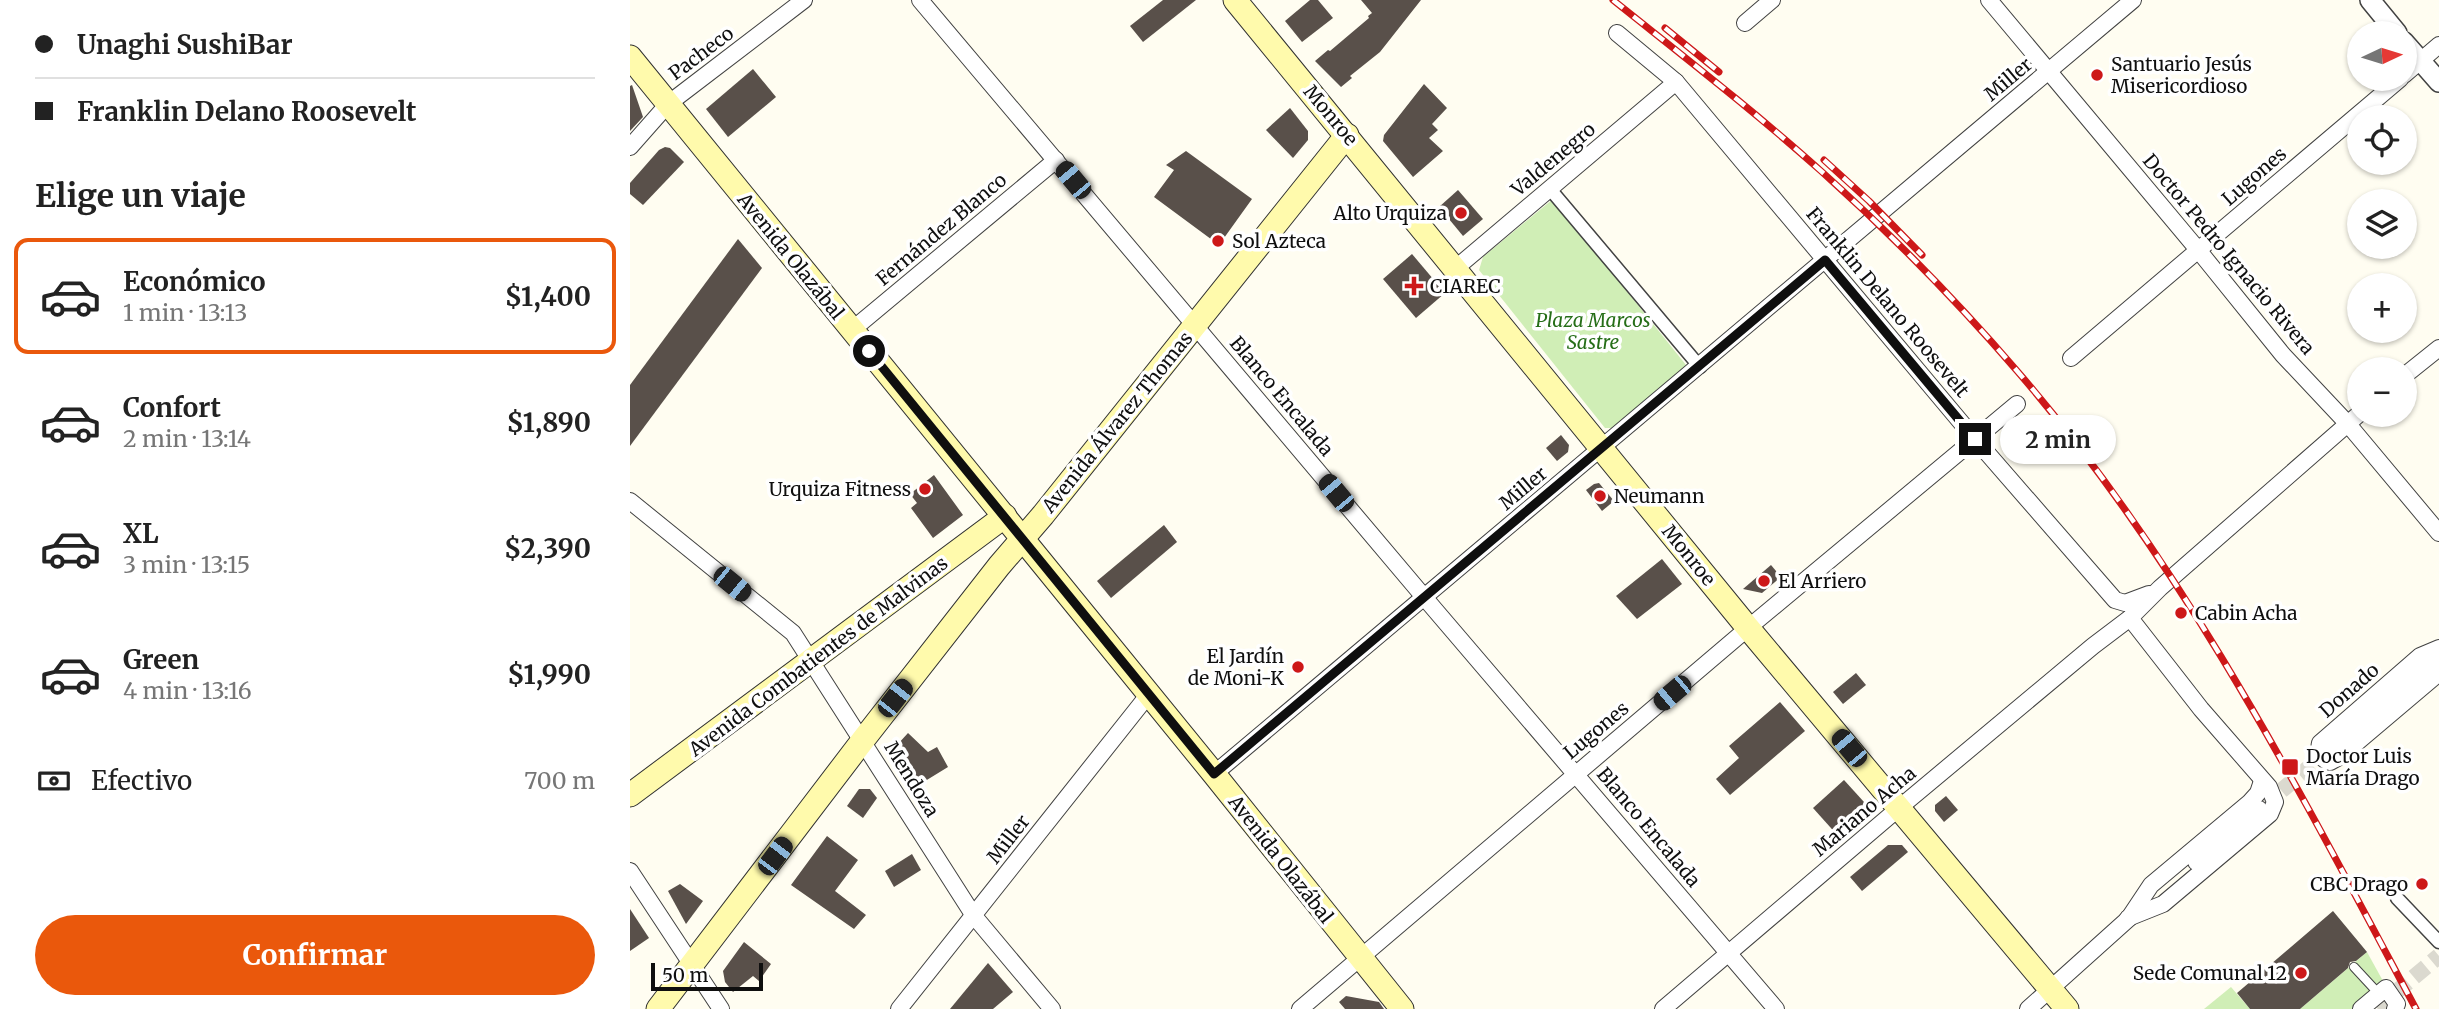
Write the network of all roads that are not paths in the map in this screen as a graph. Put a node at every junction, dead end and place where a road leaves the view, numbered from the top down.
1 (804, 0) edge
2 (920, 0) edge
3 (1236, 0) edge
4 (1772, 0) edge
5 (1989, 0) edge
6 (2133, 0) edge
7 (2370, 0) edge
8 (2387, 21) edge
9 (1745, 23) dead end
10 (1617, 33) dead end
11 (2439, 45) edge
12 (630, 57) edge
13 (2417, 57) edge
14 (2420, 61) junction
15 (2417, 64) edge
16 (2049, 71) junction
17 (1676, 82) junction
18 (2439, 82) edge
19 (2386, 91) edge
20 (668, 104) junction
21 (1347, 135) junction
22 (630, 147) edge
23 (1056, 160) junction
24 (1550, 189) junction
25 (2199, 251) junction
26 (1825, 260) junction
27 (1456, 268) junction
28 (1195, 325) junction
29 (852, 330) junction
30 (2439, 348) edge
31 (2071, 358) dead end
32 (2417, 366) edge
33 (1700, 367) junction
34 (2017, 404) dead end
35 (2347, 414) edge
36 (2347, 424) edge
37 (2359, 427) edge
38 (1975, 439) junction
39 (1602, 449) junction
40 (630, 501) edge
41 (1005, 516) junction
42 (2439, 533) edge
43 (1024, 540) junction
44 (2160, 588) junction
45 (1424, 597) junction
46 (2115, 600) junction
47 (2130, 618) junction
48 (1748, 628) junction
49 (2094, 646) junction
50 (2439, 648) edge
51 (2439, 656) edge
52 (811, 660) junction
53 (2439, 673) edge
54 (1149, 694) junction
55 (863, 740) junction
56 (2331, 749) tunnel mouth
57 (1214, 774) junction
58 (1577, 774) junction
59 (2262, 780) junction
60 (630, 795) edge
61 (1899, 808) junction
62 (630, 871) edge
63 (2397, 898) dead end
64 (974, 915) junction
65 (2128, 918) junction
66 (2439, 942) edge
67 (1729, 953) junction
68 (1360, 957) junction
69 (692, 964) junction
70 (2354, 967) dead end
71 (2050, 989) junction
72 (2377, 1004) edge
73 (658, 1009) edge
74 (721, 1009) edge
75 (899, 1009) edge
76 (1052, 1009) edge
77 (1300, 1009) edge
78 (1402, 1009) edge
79 (1663, 1009) edge
80 (1776, 1009) edge
81 (2028, 1009) edge
82 (2067, 1009) edge
83 (2361, 1009) edge
84 (2395, 1009) edge

1 - 20 street, Pacheco
2 - 23 street, Blanco Encalada
3 - 21 main road, Monroe
4 - 9 street
5 - 16 street, Doctor Pedro Ignacio Rivera
6 - 16 street, Miller
7 - 8 street
10 - 17 street, Franklin Delano Roosevelt
11 - 14 street
12 - 20 main road, Avenida Olazábal
13 - 14 street
14 - 15 street
14 - 18 street
16 - 25 street, Doctor Pedro Ignacio Rivera
16 - 26 street, Miller
17 - 24 street, Valdenegro
17 - 26 street, Franklin Delano Roosevelt
19 - 25 street, Lugones
20 - 22 street, Pacheco
20 - 29 main road, Avenida Olazábal
21 - 27 main road, Monroe
21 - 28 main road, Avenida Álvarez Thomas
23 - 28 street, Blanco Encalada
23 - 29 street, Fernández Blanco
24 - 27 street, Valdenegro
24 - 33 street
25 - 31 street, Lugones
25 - 35 street, Doctor Pedro Ignacio Rivera
26 - 33 street, Miller
26 - 38 street, Franklin Delano Roosevelt
27 - 39 main road, Monroe
28 - 43 main road, Avenida Álvarez Thomas
28 - 45 street, Blanco Encalada
29 - 41 main road, Avenida Olazábal
30 - 32 street
33 - 39 street, Miller
34 - 38 street, Lugones
36 - 44 street, Mariano Acha
37 - 42 street, Doctor Pedro Ignacio Rivera
38 - 46 street, Franklin Delano Roosevelt
38 - 48 street, Lugones
39 - 45 street, Miller
39 - 48 main road, Monroe
40 - 52 street, Mendoza
41 - 43 main road, Avenida Olazábal
41 - 52 main road, Avenida Combatientes de Malvinas
43 - 54 main road, Avenida Olazábal
43 - 55 main road, Avenida Álvarez Thomas
44 - 46 street
44 - 47 street, Mariano Acha
45 - 57 street, Miller
45 - 58 street, Blanco Encalada
46 - 49 street, Mariano Acha
47 - 49 street, Mariano Acha
47 - 59 street
48 - 58 street, Lugones
48 - 61 main road, Monroe
49 - 61 street, Mariano Acha
50 - 53 street, Donado
51 - 56 street, Donado
52 - 55 street, Mendoza
52 - 60 main road, Avenida Combatientes de Malvinas
54 - 57 main road, Avenida Olazábal
54 - 64 street, Miller
55 - 64 street, Mendoza
55 - 69 main road, Avenida Álvarez Thomas
57 - 68 main road, Avenida Olazábal
58 - 67 street, Blanco Encalada
58 - 68 street, Lugones
59 - 65 street
59 - 65 street
61 - 67 street, Mariano Acha
61 - 71 main road, Monroe
62 - 69 street
63 - 66 street
64 - 75 street, Miller
64 - 76 street, Mendoza
65 - 71 street
67 - 79 street, Mariano Acha
67 - 80 street, Blanco Encalada
68 - 77 street, Lugones
68 - 78 main road, Avenida Olazábal
69 - 73 main road, Avenida Álvarez Thomas
69 - 74 street
70 - 72 lane
71 - 81 street
71 - 82 main road, Monroe
72 - 83 street
72 - 84 street

